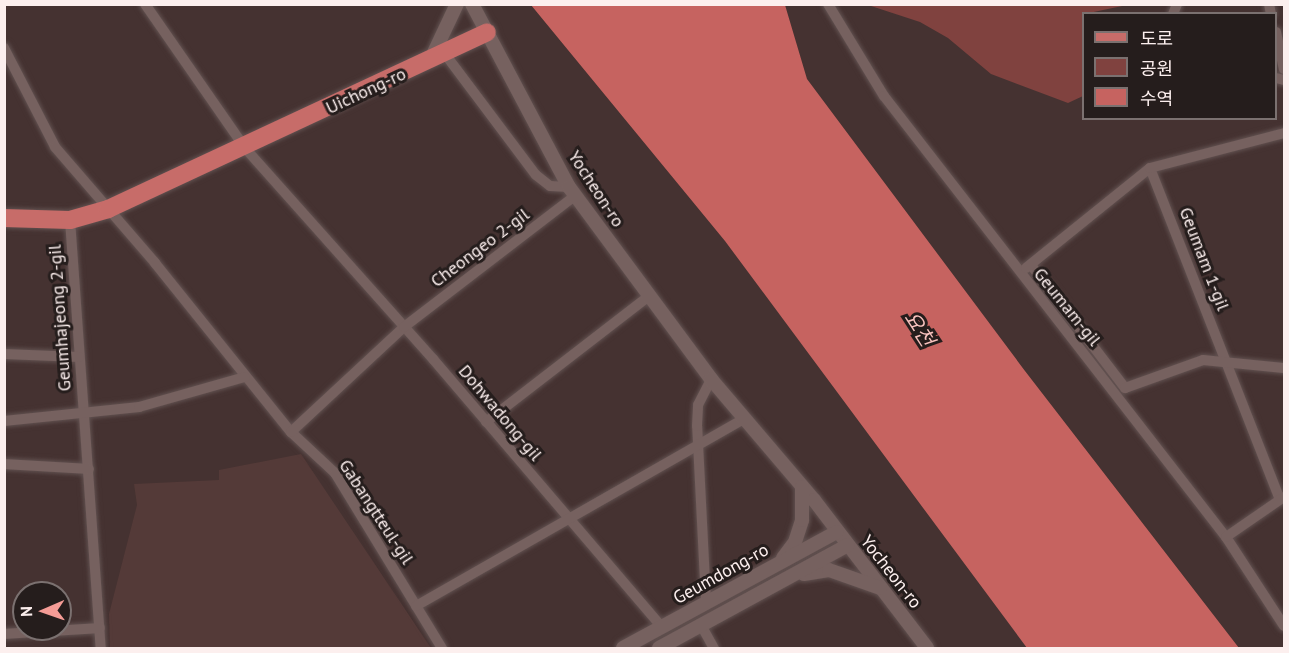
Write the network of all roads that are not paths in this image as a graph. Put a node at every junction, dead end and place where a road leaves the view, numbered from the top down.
1 (145, 4) edge
2 (457, 4) edge
3 (472, 4) edge
4 (828, 4) edge
5 (487, 32) junction
6 (1277, 40) edge
7 (5, 51) edge
8 (437, 58) junction
9 (1284, 69) edge
10 (1284, 133) edge
11 (244, 148) junction
12 (1150, 168) junction
13 (572, 192) junction
14 (108, 209) junction
15 (4, 218) edge
16 (70, 220) junction
17 (1031, 265) junction
18 (1019, 274) junction
19 (649, 296) junction
20 (404, 327) junction
21 (4, 354) edge
22 (79, 357) junction
23 (1226, 362) junction
24 (1284, 368) edge
25 (245, 377) junction
26 (711, 380) junction
27 (84, 415) junction
28 (744, 419) junction
29 (4, 421) edge
30 (486, 422) junction
31 (291, 432) junction
32 (698, 445) junction
33 (4, 464) edge
34 (89, 469) junction
35 (802, 487) junction
36 (1282, 497) edge
37 (571, 520) junction
38 (837, 532) junction
39 (1226, 537) junction
40 (848, 545) junction
41 (779, 563) junction
42 (787, 578) junction
43 (880, 588) junction
44 (706, 601) junction
45 (416, 606) junction
46 (701, 625) junction
47 (1284, 626) edge
48 (662, 627) junction
49 (100, 628) junction
50 (4, 634) edge
51 (102, 648) edge
52 (442, 648) edge
53 (623, 648) edge
54 (659, 648) edge
55 (714, 648) edge
56 (927, 648) edge

1 - 11 street
2 - 8 street
3 - 5 street, Yocheon-ro
4 - 18 street, Geumam-gil
5 - 8 main road, Uichong-ro
5 - 13 street, Yocheon-ro
6 - 9 street
7 - 14 street, Gabangtteul-gil
8 - 11 main road, Uichong-ro
8 - 13 street
10 - 12 street
11 - 14 main road, Uichong-ro
11 - 20 street, Dohwadong-gil
12 - 17 street
12 - 23 street, Geumam 1-gil
13 - 19 street, Yocheon-ro
13 - 20 street, Cheongeo 2-gil
14 - 16 main road, Uichong-ro
14 - 25 street, Gabangtteul-gil
15 - 16 main road, Uichong-ro
16 - 22 street, Geumhajeong 2-gil
17 - 18 street
17 - 23 street
18 - 39 street, Geumam-gil
19 - 26 street, Yocheon-ro
19 - 30 street
20 - 30 street, Dohwadong-gil
20 - 31 street
21 - 22 street
22 - 27 street, Geumhajeong 2-gil
23 - 24 street
23 - 36 street, Geumam 1-gil
25 - 27 street
25 - 31 street, Gabangtteul-gil
26 - 28 street, Yocheon-ro
26 - 32 street
27 - 29 street, Geumhajeong 2-gil
27 - 34 street, Geumhajeong 2-gil
28 - 32 street
28 - 35 street, Yocheon-ro
30 - 37 street, Dohwadong-gil
31 - 45 street, Gabangtteul-gil
32 - 37 street
32 - 44 street
33 - 34 street
34 - 49 street, Geumhajeong 2-gil
35 - 38 street, Yocheon-ro
35 - 41 street
36 - 39 street
37 - 45 street
37 - 48 street, Dohwadong-gil
38 - 40 street, Yocheon-ro
38 - 41 street, Geumdong-ro
39 - 47 street, Geumam-gil
40 - 42 street, Geumdong-ro
40 - 43 street, Yocheon-ro
41 - 44 street, Geumdong-ro
42 - 43 street
42 - 46 street, Geumdong-ro
43 - 56 street, Yocheon-ro
44 - 48 street, Geumdong-ro
45 - 52 street, Gabangtteul-gil
46 - 54 street, Geumdong-ro
46 - 55 street
48 - 53 street, Geumdong-ro
49 - 50 street
49 - 51 street, Geumhajeong 2-gil

